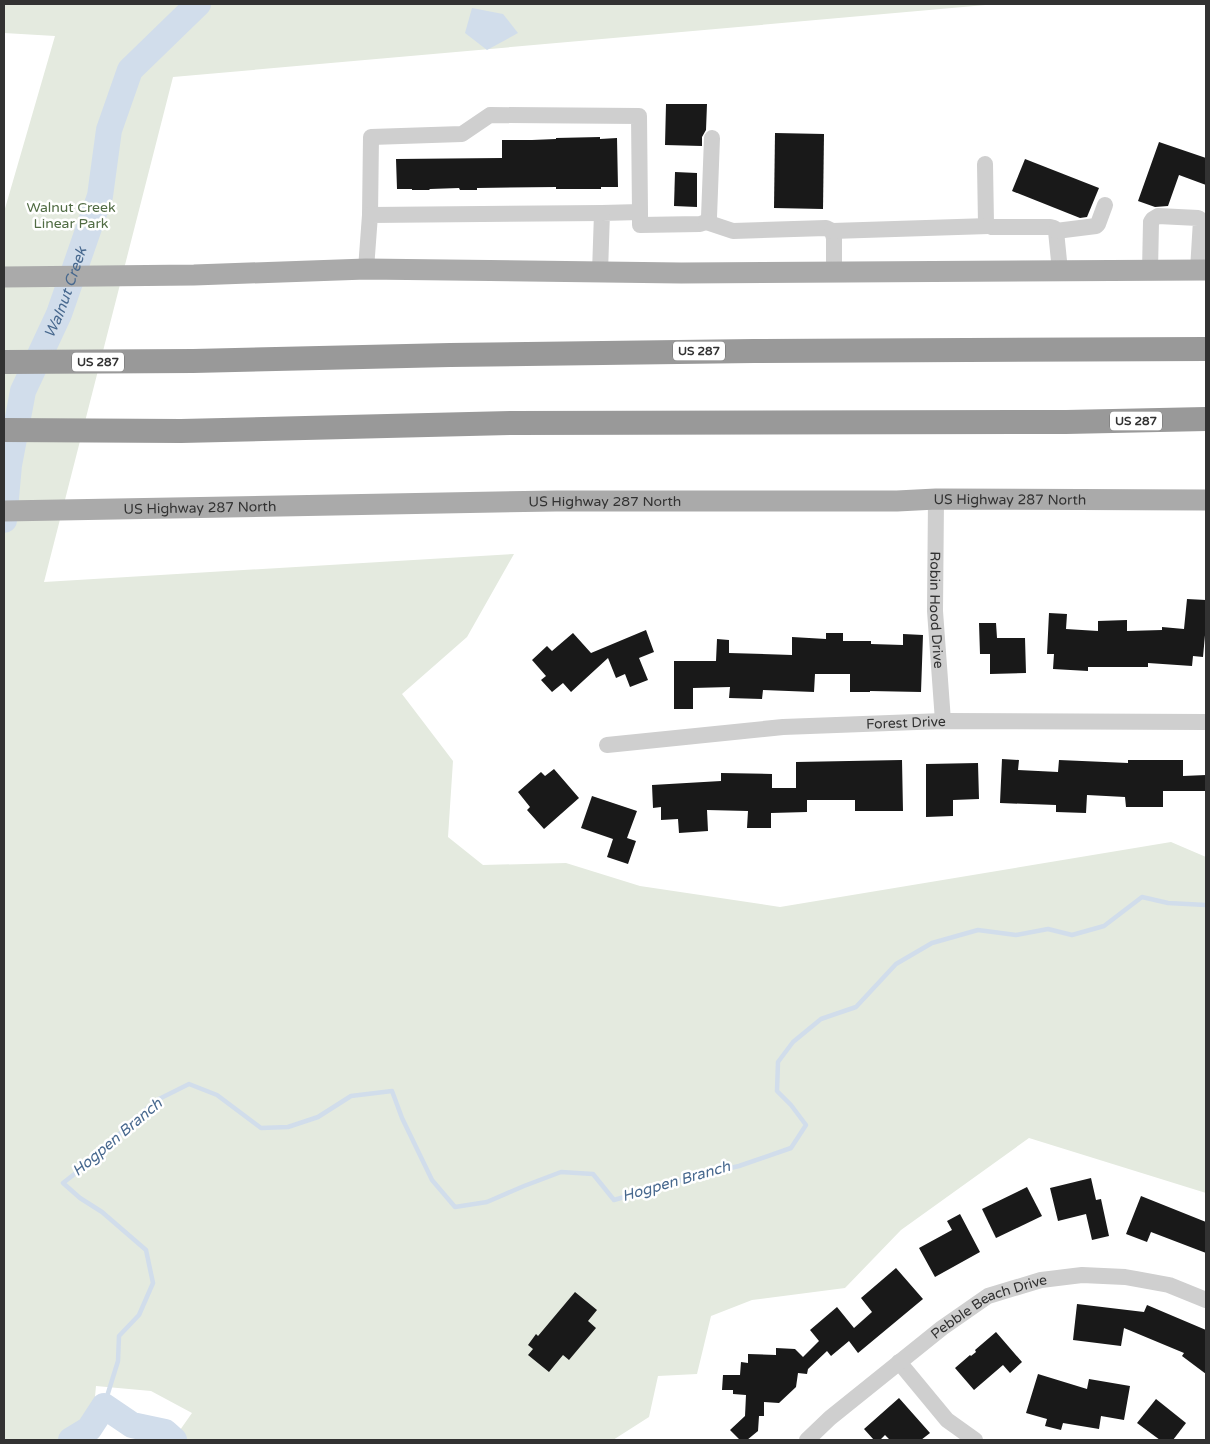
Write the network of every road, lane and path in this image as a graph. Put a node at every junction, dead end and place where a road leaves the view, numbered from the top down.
1 (712, 138) dead end
2 (985, 164) dead end
3 (1105, 205) dead end
4 (640, 212) junction
5 (602, 213) junction
6 (370, 215) junction
7 (1203, 218) edge
8 (706, 222) junction
9 (989, 226) junction
10 (832, 231) junction
11 (1056, 231) junction
12 (366, 269) junction
13 (1150, 270) junction
14 (1202, 270) edge
15 (1060, 271) junction
16 (600, 272) junction
17 (834, 273) junction
18 (4, 277) edge
19 (1206, 349) edge
20 (4, 362) edge
21 (1206, 419) edge
22 (4, 430) edge
23 (936, 499) junction
24 (1206, 500) edge
25 (4, 511) edge
26 (943, 721) junction
27 (1206, 722) edge
28 (607, 744) dead end
29 (1206, 1300) edge
30 (899, 1362) junction
31 (807, 1440) edge
32 (975, 1440) edge

1 - 8 street
2 - 9 street
3 - 11 street
4 - 5 street
4 - 6 street
4 - 8 street
5 - 6 street
5 - 16 street
6 - 12 street
7 - 13 street
7 - 14 street
8 - 10 street
9 - 10 street
9 - 11 street
10 - 17 street
11 - 15 street
12 - 16 main road
12 - 18 main road
13 - 14 main road
13 - 15 main road
15 - 17 main road
16 - 17 main road
19 - 20 highway, US 287
21 - 22 highway, US 287
23 - 24 main road, US Highway 287 North
23 - 25 main road, US Highway 287 North
23 - 26 street, Robin Hood Drive
26 - 27 street, Forest Drive
26 - 28 street, Forest Drive
29 - 30 street, Pebble Beach Drive
30 - 31 street, Pebble Beach Drive
30 - 32 street

